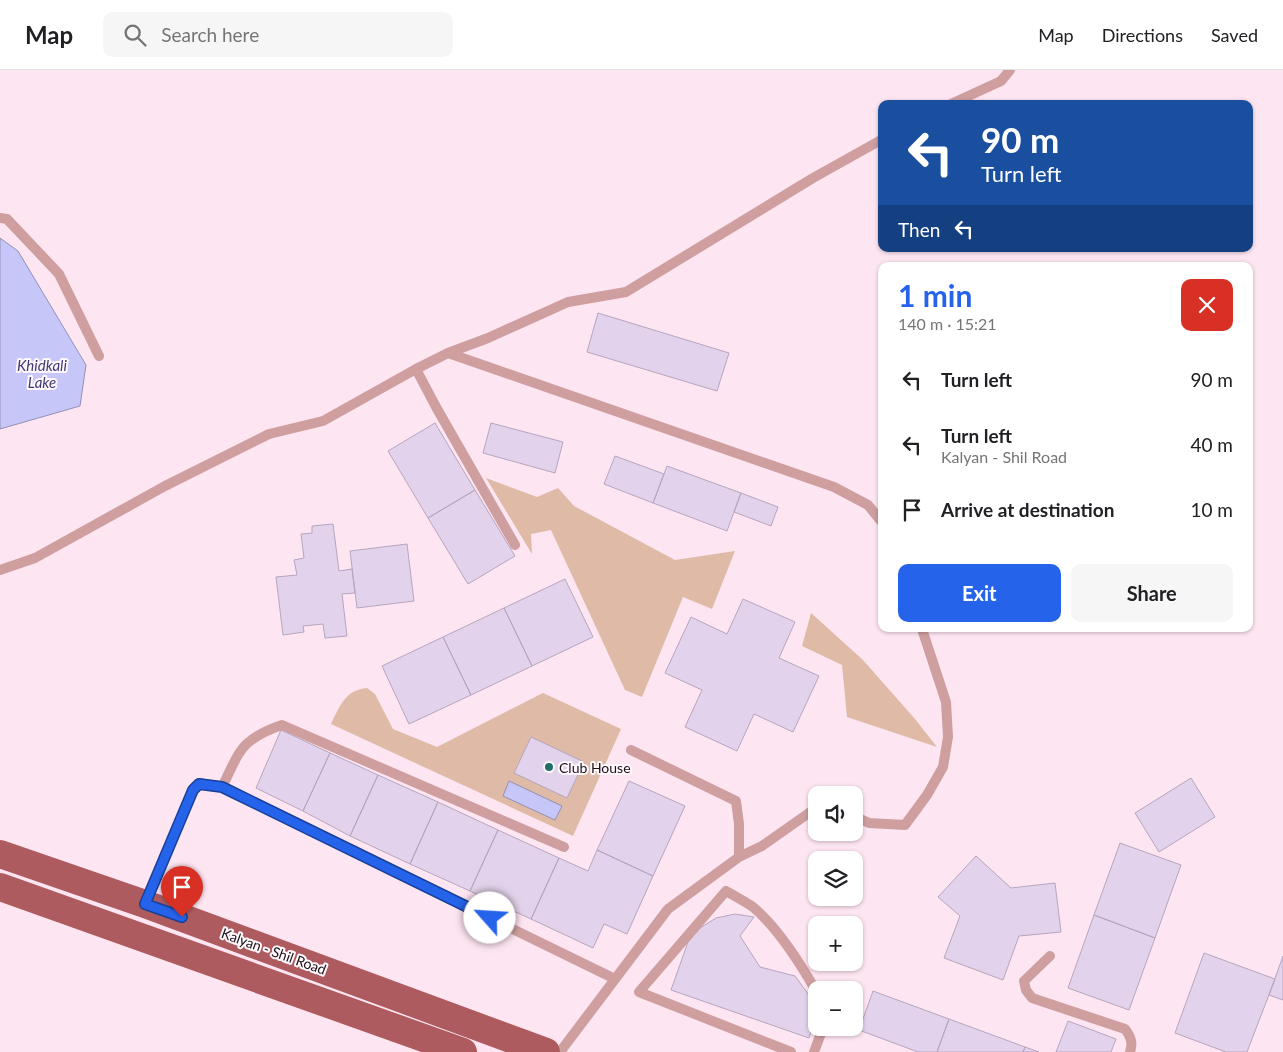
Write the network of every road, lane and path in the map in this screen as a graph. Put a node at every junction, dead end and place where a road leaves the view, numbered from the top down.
1 (1010, 70) edge
2 (960, 100) edge
3 (878, 142) edge
4 (0, 218) edge
5 (448, 353) junction
6 (99, 356) dead end
7 (416, 369) junction
8 (878, 518) edge
9 (516, 545) dead end
10 (0, 570) edge
11 (923, 632) edge
12 (631, 750) dead end
13 (222, 787) junction
14 (808, 814) edge
15 (863, 820) edge
16 (564, 847) dead end
17 (0, 854) edge
18 (738, 857) junction
19 (0, 887) edge
20 (145, 904) junction
21 (1050, 956) dead end
22 (615, 979) junction
23 (810, 981) edge
24 (820, 1036) edge
25 (463, 1052) edge
26 (546, 1052) edge
27 (560, 1052) edge
28 (791, 1052) edge
29 (814, 1052) edge
30 (1130, 1052) edge

1 - 2 lane
3 - 5 lane
4 - 6 lane
5 - 7 lane
5 - 8 lane
7 - 9 lane
7 - 10 lane
11 - 15 lane
12 - 18 lane
13 - 16 lane
13 - 20 lane
13 - 22 lane
14 - 18 lane
17 - 20 main road, Kalyan - Shil Road
18 - 22 lane
19 - 25 main road
20 - 26 main road, Kalyan - Shil Road
21 - 30 lane
22 - 27 lane
23 - 28 lane
24 - 29 lane

